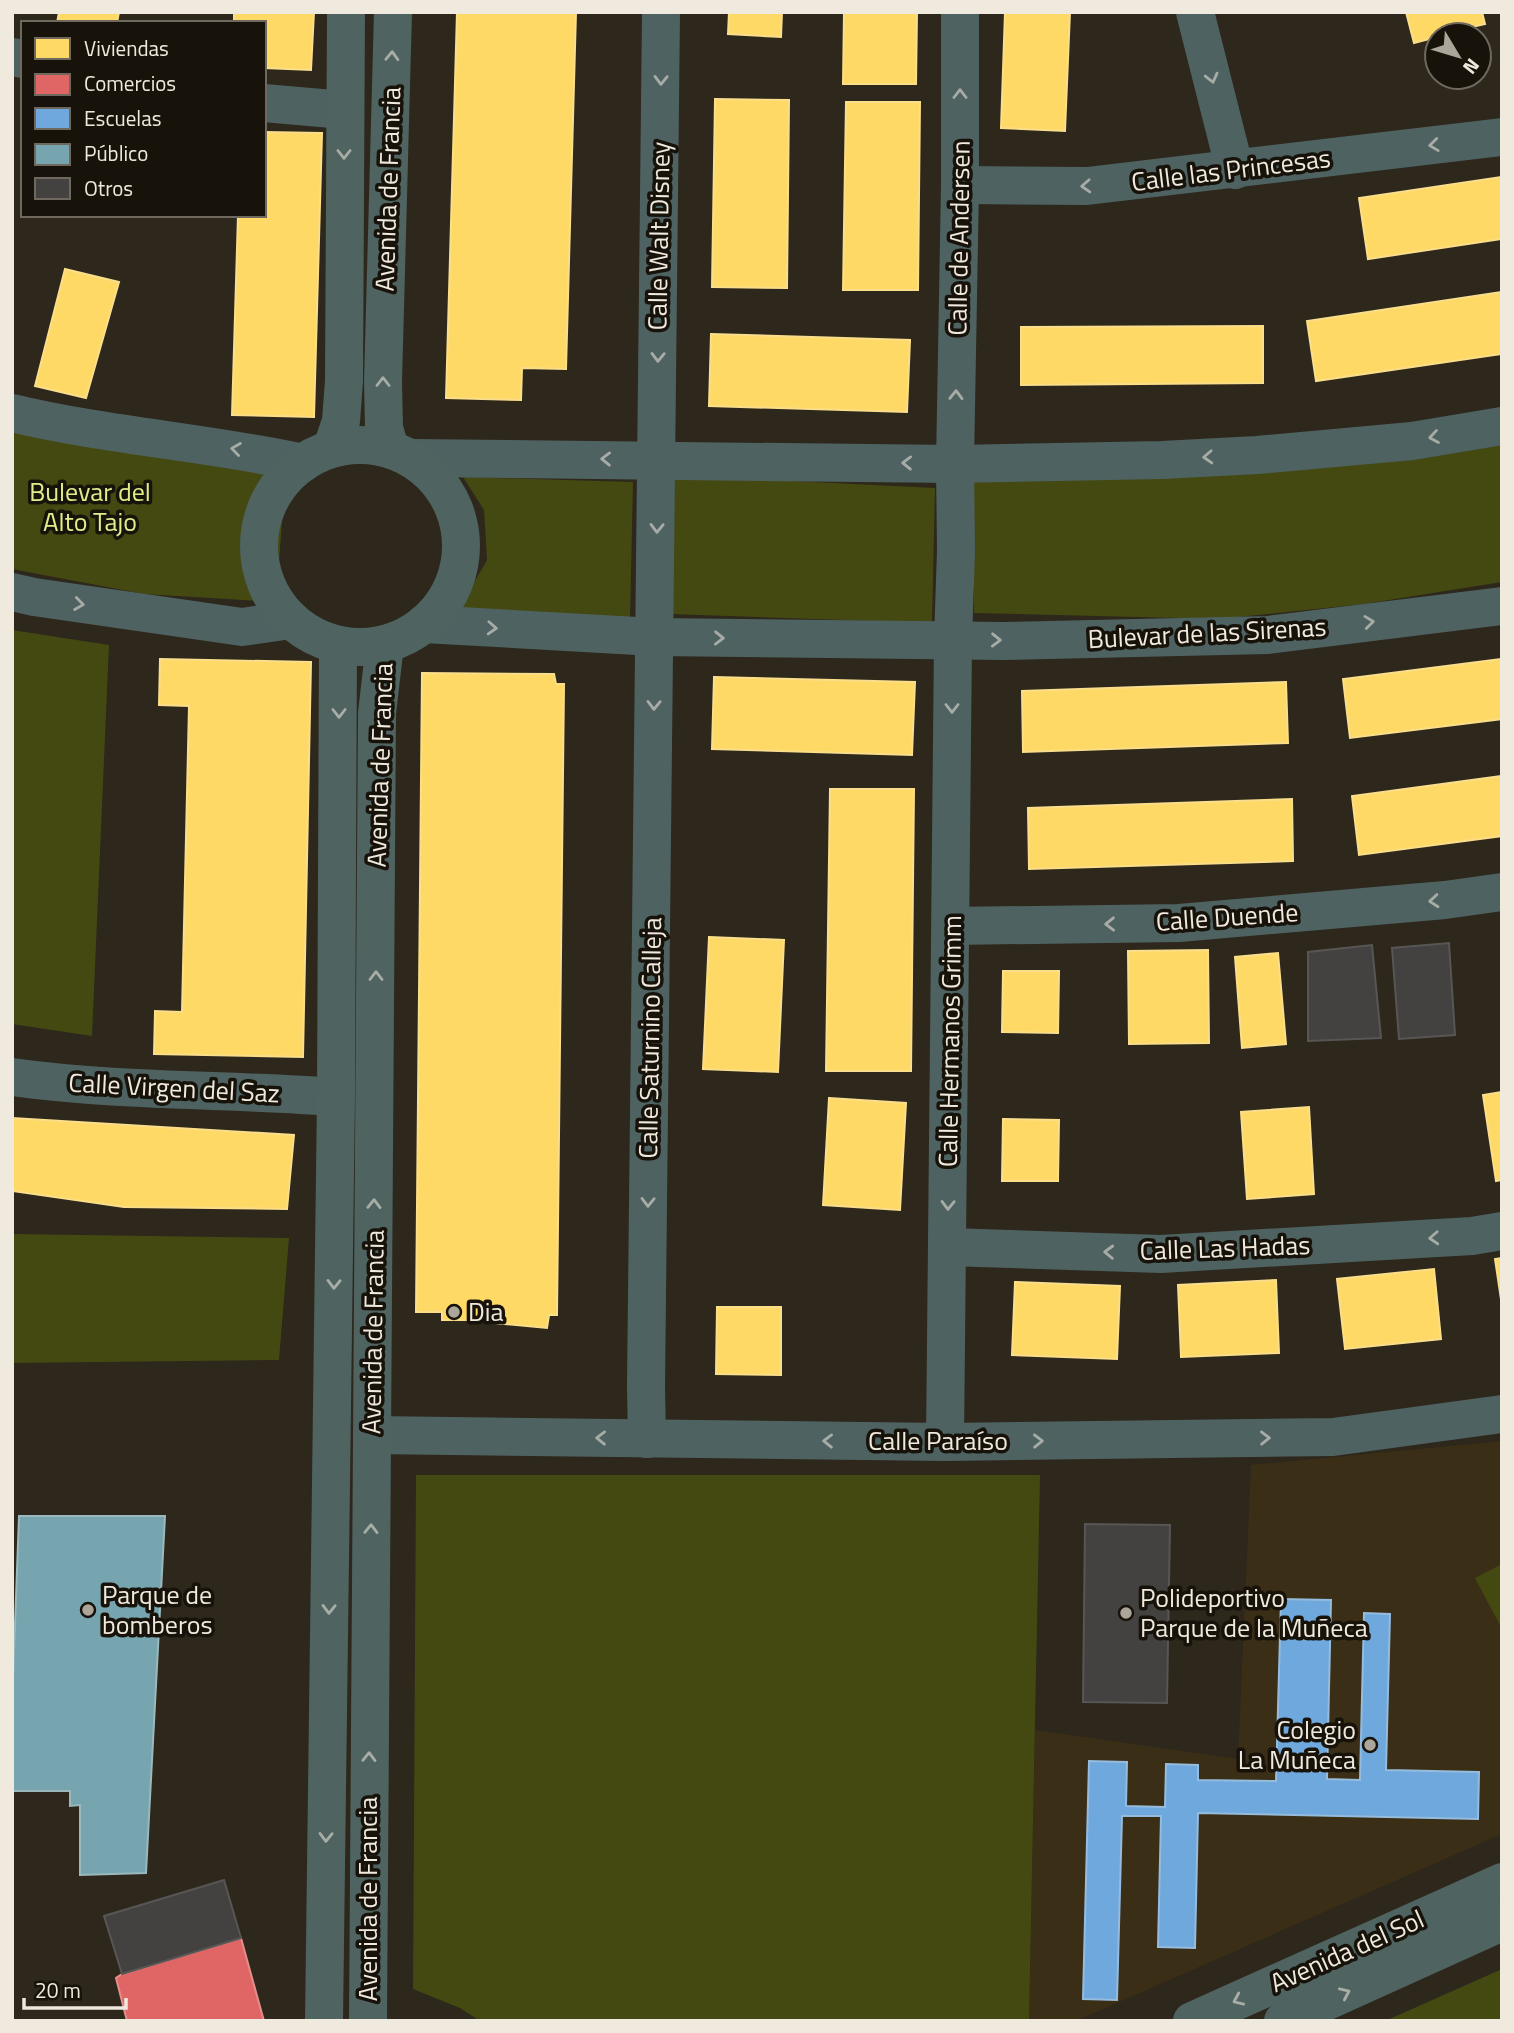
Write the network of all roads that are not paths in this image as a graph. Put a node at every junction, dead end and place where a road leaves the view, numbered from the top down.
1 (346, 12) edge
2 (393, 12) edge
3 (662, 12) edge
4 (960, 12) edge
5 (1195, 12) edge
6 (266, 103) edge
7 (344, 110) junction
8 (1502, 137) edge
9 (1235, 170) junction
10 (960, 185) junction
11 (12, 413) edge
12 (1502, 426) edge
13 (400, 453) junction
14 (317, 456) junction
15 (658, 460) junction
16 (955, 464) junction
17 (12, 592) edge
18 (1502, 606) edge
19 (291, 620) junction
20 (424, 624) junction
21 (655, 637) junction
22 (953, 640) junction
23 (385, 644) junction
24 (338, 645) junction
25 (1502, 892) edge
26 (951, 926) junction
27 (12, 1077) edge
28 (336, 1097) junction
29 (1502, 1231) edge
30 (948, 1247) junction
31 (1502, 1414) edge
32 (372, 1434) junction
33 (647, 1439) junction
34 (945, 1442) junction
35 (1502, 1882) edge
36 (1502, 1922) edge
37 (324, 2021) edge
38 (368, 2021) edge
39 (1192, 2021) edge
40 (1283, 2021) edge

1 - 7 main road, Avenida de Francia
13 -> 2 main road, Avenida de Francia
3 -> 15 street, Calle Walt Disney
10 -> 4 street, Calle de Andersen
5 -> 9 street
6 - 7 street
7 -> 14 main road, Avenida de Francia
8 -> 9 street, Calle las Princesas
9 -> 10 street, Calle las Princesas
16 -> 10 street, Calle de Andersen
14 -> 11 street
12 -> 16 street
13 - 14 main road
15 -> 13 street
13 - 20 main road
14 - 19 main road
16 -> 15 street
15 -> 21 street
16 - 22 street
17 -> 19 street
22 -> 18 street, Bulevar de las Sirenas
19 - 24 main road
20 -> 21 street, Bulevar de las Sirenas
20 - 23 main road
21 -> 22 street, Bulevar de las Sirenas
21 -> 33 street, Calle Saturnino Calleja
22 -> 26 street, Calle Hermanos Grimm
23 - 24 main road
32 -> 23 main road, Avenida de Francia
24 -> 28 main road, Avenida de Francia
25 -> 26 street, Calle Duende
26 -> 30 street, Calle Hermanos Grimm
27 - 28 street, Calle Virgen del Saz
28 -> 37 main road, Avenida de Francia
29 -> 30 street, Calle Las Hadas
30 - 34 street, Calle Hermanos Grimm
34 -> 31 street, Calle Paraíso
33 -> 32 street, Calle Paraíso
38 -> 32 main road, Avenida de Francia
34 -> 33 street, Calle Paraíso
35 -> 39 main road, Avenida del Sol
40 -> 36 main road, Avenida del Sol

